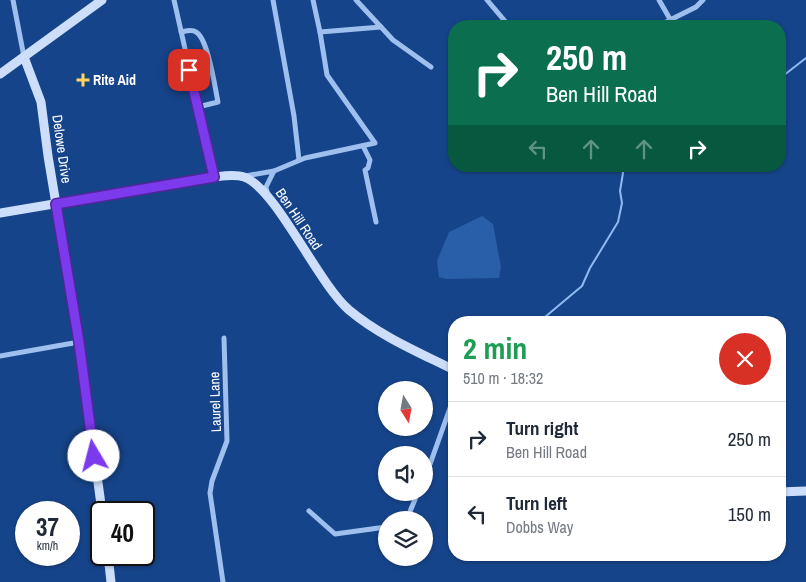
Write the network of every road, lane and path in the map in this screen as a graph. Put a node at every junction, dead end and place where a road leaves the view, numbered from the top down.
1 (13, 0) edge
2 (102, 0) edge
3 (174, 0) edge
4 (273, 0) edge
5 (314, 0) edge
6 (356, 0) edge
7 (487, 0) edge
8 (659, 0) edge
9 (703, 0) edge
10 (504, 20) edge
11 (670, 20) joint
12 (381, 27) junction
13 (181, 32) junction
14 (320, 32) junction
15 (24, 57) junction
16 (431, 67) dead end
17 (0, 74) edge
18 (198, 107) junction
19 (364, 146) junction
20 (299, 160) junction
21 (274, 171) junction
22 (243, 176) junction
23 (214, 177) junction
24 (268, 196) junction
25 (56, 204) junction
26 (0, 213) edge
27 (376, 222) dead end
28 (224, 338) dead end
29 (79, 342) junction
30 (0, 356) edge
31 (448, 367) edge
32 (448, 414) edge
33 (433, 456) edge
34 (786, 492) edge
35 (806, 492) edge
36 (101, 501) edge
37 (309, 511) dead end
38 (378, 529) edge
39 (110, 566) edge
40 (112, 582) edge
41 (223, 582) edge

1 - 15 street, Delowe Drive
2 - 15 street
3 - 13 street
4 - 20 street
5 - 14 street
6 - 12 street
7 - 10 street
8 - 11 street
9 - 11 street
12 - 14 street
12 - 16 street
13 - 18 street
13 - 18 street
14 - 19 street
15 - 17 street
15 - 25 street, Delowe Drive
18 - 23 street
19 - 20 street
19 - 27 street
20 - 21 street
21 - 22 street
21 - 24 street
22 - 23 street
22 - 24 street, Ben Hill Road
23 - 25 street
24 - 31 street, Ben Hill Road
25 - 26 street
25 - 29 street, Delowe Drive
28 - 41 street, Laurel Lane
29 - 30 street
29 - 36 street, Delowe Drive
32 - 33 street
34 - 35 street
37 - 38 street
39 - 40 street

